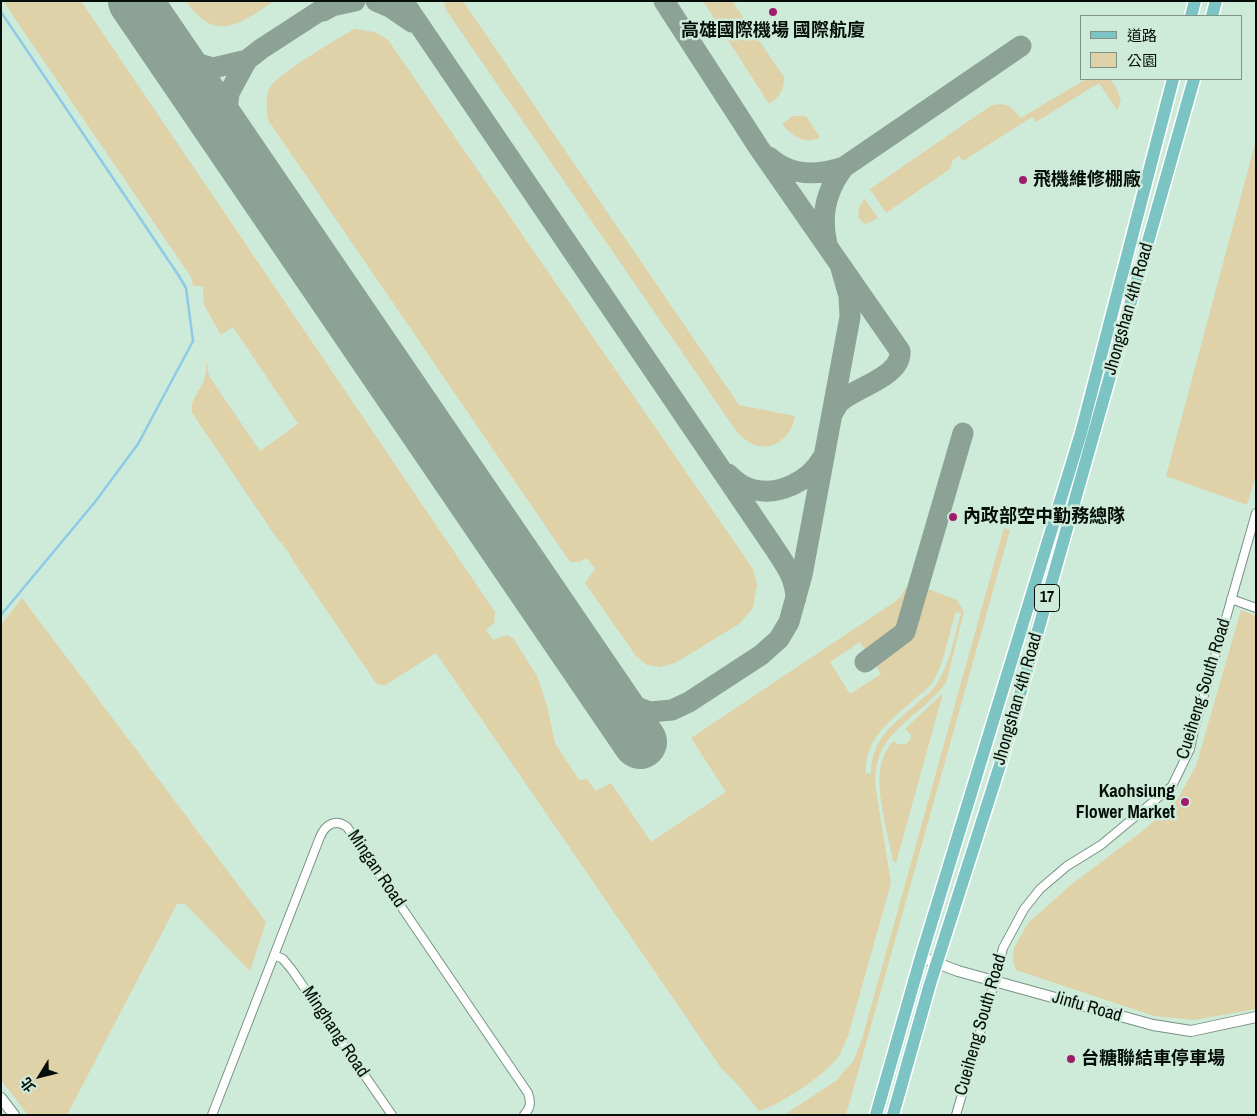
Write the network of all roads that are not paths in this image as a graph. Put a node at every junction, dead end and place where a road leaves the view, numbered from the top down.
1 (1195, 1) edge
2 (1216, 1) edge
3 (1191, 15) edge
4 (1212, 15) edge
5 (1173, 80) edge
6 (1194, 80) edge
7 (1256, 513) edge
8 (1231, 598) junction
9 (1256, 608) edge
10 (274, 955) junction
11 (921, 957) junction
12 (937, 962) junction
13 (995, 981) junction
14 (1256, 1017) edge
15 (1, 1098) edge
16 (14, 1115) edge
17 (212, 1115) edge
18 (392, 1115) edge
19 (524, 1115) edge
20 (876, 1115) edge
21 (893, 1115) edge
22 (956, 1115) edge

1 - 3 main road
2 - 4 main road
5 - 11 main road, Jhongshan 4th Road / 17
6 - 12 main road, Jhongshan 4th Road / 17
7 - 8 street, Cueiheng South Road
8 - 9 street
8 - 13 street, Cueiheng South Road
10 - 17 street, Mingan Road
10 - 18 street, Minghang Road
10 - 19 street, Mingan Road
11 - 12 street, Jinfu Road
11 - 20 main road, Jhongshan 4th Road / 17
12 - 13 street, Jinfu Road
12 - 21 main road, Jhongshan 4th Road / 17
13 - 14 street, Jinfu Road
13 - 22 street, Cueiheng South Road
15 - 16 street

